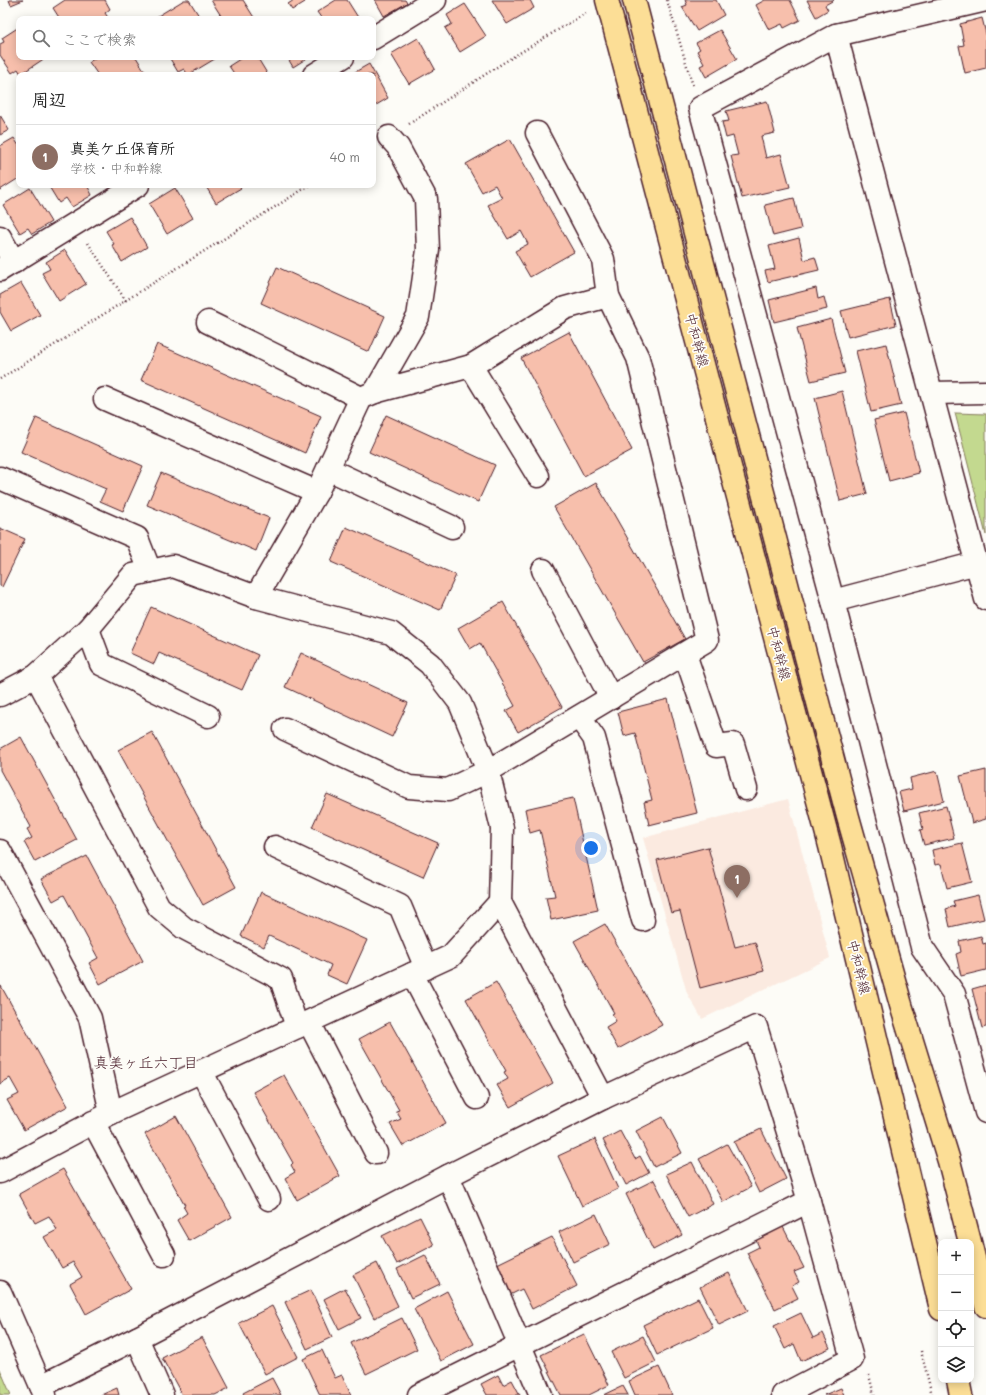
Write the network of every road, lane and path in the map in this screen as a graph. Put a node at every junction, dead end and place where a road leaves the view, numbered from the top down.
1 (435, 0) edge
2 (608, 0) edge
3 (634, 0) edge
4 (667, 0) edge
5 (986, 0) edge
6 (588, 12) dead end
7 (836, 35) junction
8 (376, 36) edge
9 (338, 60) edge
10 (319, 72) edge
11 (700, 108) junction
12 (537, 133) dead end
13 (389, 137) joint
14 (133, 188) edge
15 (305, 188) edge
16 (75, 224) junction
17 (0, 237) edge
18 (7, 266) edge
19 (608, 296) junction
20 (126, 301) junction
21 (208, 322) dead end
22 (471, 366) junction
23 (0, 379) edge
24 (932, 392) junction
25 (986, 392) edge
26 (368, 395) junction
27 (104, 399) dead end
28 (328, 469) junction
29 (538, 476) dead end
30 (0, 478) edge
31 (317, 492) junction
32 (452, 527) dead end
33 (977, 563) junction
34 (543, 570) dead end
35 (150, 571) junction
36 (256, 598) junction
37 (986, 599) edge
38 (833, 601) junction
39 (88, 629) junction
40 (685, 654) junction
41 (36, 676) junction
42 (0, 695) edge
43 (611, 698) junction
44 (208, 716) dead end
45 (579, 717) junction
46 (285, 728) dead end
47 (488, 771) junction
48 (746, 789) dead end
49 (275, 847) dead end
50 (0, 851) edge
51 (500, 902) junction
52 (644, 920) dead end
53 (419, 971) junction
54 (303, 1025) junction
55 (201, 1071) junction
56 (477, 1098) dead end
57 (603, 1098) junction
58 (986, 1112) edge
59 (102, 1118) junction
60 (376, 1153) dead end
61 (0, 1172) edge
62 (448, 1176) junction
63 (268, 1199) dead end
64 (809, 1201) junction
65 (969, 1239) edge
66 (164, 1255) dead end
67 (974, 1258) edge
68 (0, 1292) edge
69 (938, 1296) edge
70 (986, 1306) edge
71 (137, 1338) junction
72 (520, 1345) junction
73 (921, 1351) dead end
74 (959, 1383) edge
75 (43, 1390) edge
76 (162, 1395) edge
77 (419, 1395) edge
78 (541, 1395) edge
79 (783, 1395) edge
80 (932, 1395) edge
81 (961, 1395) edge

1 - 8 street
2 - 69 main road, 中和幹線
3 - 65 main road, 中和幹線
4 - 11 path
5 - 7 street
6 - 13 path
7 - 11 street
7 - 24 street
9 - 10 street
11 - 38 street
12 - 19 street
13 - 26 street
14 - 16 street
15 - 20 path
16 - 18 street
16 - 20 path
17 - 18 street
19 - 22 street
19 - 40 street
20 - 23 path
21 - 26 street
22 - 26 street
22 - 29 street
24 - 25 street
24 - 33 street
26 - 28 street
27 - 31 street
28 - 31 street
28 - 32 street
30 - 35 street
31 - 36 street
33 - 37 street
33 - 38 street
34 - 43 street
35 - 36 street
35 - 39 street
36 - 47 street
38 - 58 street
39 - 41 street
39 - 44 street
40 - 43 street
40 - 48 street
41 - 42 street
41 - 54 street
43 - 45 street
45 - 47 street
45 - 52 street
46 - 47 street
47 - 51 street
49 - 53 street
50 - 59 street
51 - 53 street
51 - 57 street
53 - 54 street
53 - 56 street
54 - 55 street
54 - 60 street
55 - 59 street
55 - 63 street
57 - 62 street
57 - 64 street
59 - 61 street
59 - 66 street
62 - 71 street
62 - 72 street
64 - 72 street
64 - 79 street
67 - 70 main road
68 - 75 street
71 - 75 street
71 - 76 street
72 - 77 street
72 - 78 street
73 - 80 path
74 - 81 main road

